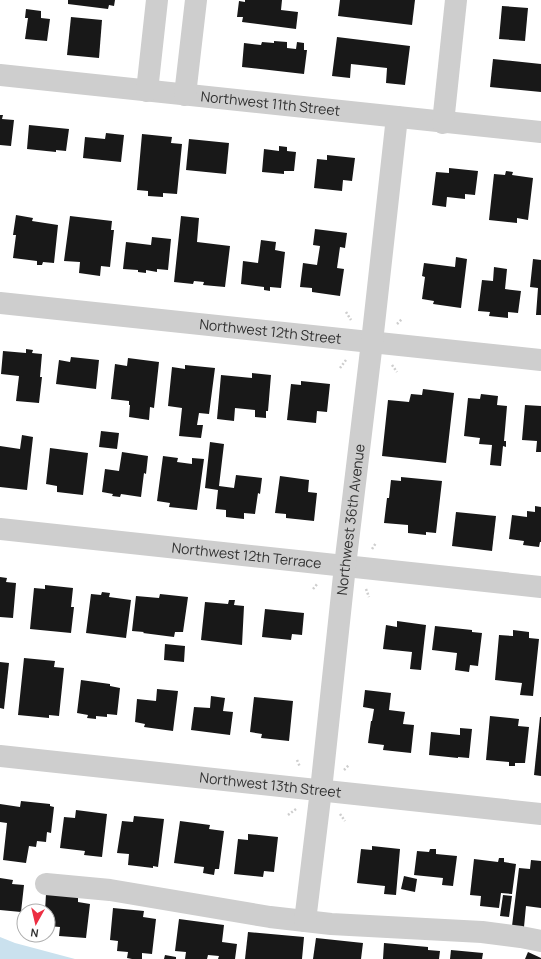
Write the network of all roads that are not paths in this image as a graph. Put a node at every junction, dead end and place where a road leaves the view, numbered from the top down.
1 (157, 0) edge
2 (196, 0) edge
3 (456, 0) edge
4 (0, 75) edge
5 (147, 91) junction
6 (185, 95) junction
7 (397, 117) junction
8 (443, 122) junction
9 (541, 132) edge
10 (0, 303) edge
11 (372, 342) junction
12 (541, 360) edge
13 (0, 529) edge
14 (345, 566) junction
15 (541, 587) edge
16 (0, 756) edge
17 (321, 790) junction
18 (541, 814) edge
19 (46, 884) dead end
20 (305, 921) junction
21 (541, 941) edge

1 - 5 street
2 - 6 street
3 - 8 street
4 - 5 street, Northwest 11th Street
5 - 6 street, Northwest 11th Street
6 - 7 street, Northwest 11th Street
7 - 8 street, Northwest 11th Street
7 - 11 street, Northwest 36th Avenue
8 - 9 street, Northwest 11th Street
10 - 11 street, Northwest 12th Street
11 - 12 street, Northwest 12th Street
11 - 14 street, Northwest 36th Avenue
13 - 14 street, Northwest 12th Terrace
14 - 15 street, Northwest 12th Terrace
14 - 17 street, Northwest 36th Avenue
16 - 17 street, Northwest 13th Street
17 - 18 street, Northwest 13th Street
17 - 20 street, Northwest 36th Avenue
19 - 20 street
20 - 21 street

